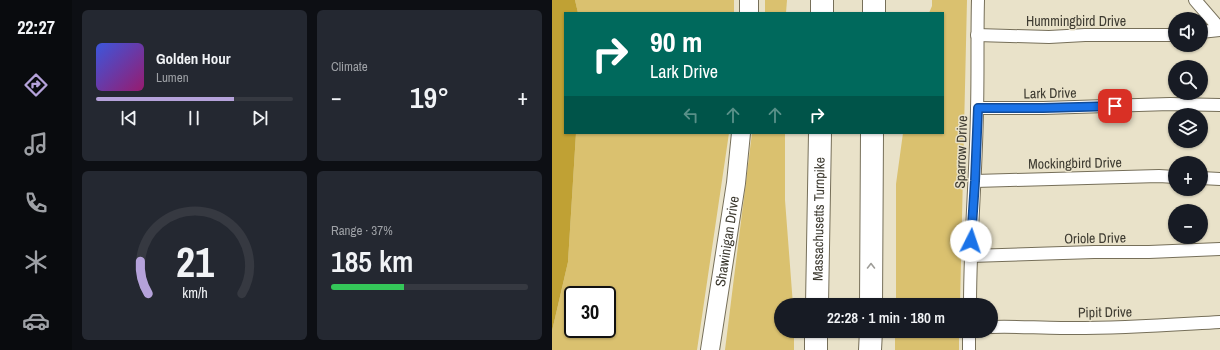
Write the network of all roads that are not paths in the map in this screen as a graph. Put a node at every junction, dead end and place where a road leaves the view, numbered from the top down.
1 (749, 0) edge
2 (822, 0) edge
3 (874, 0) edge
4 (978, 0) edge
5 (1195, 0) edge
6 (749, 12) edge
7 (822, 12) edge
8 (874, 12) edge
9 (1220, 29) edge
10 (1208, 31) edge
11 (977, 35) junction
12 (1168, 35) edge
13 (1220, 105) edge
14 (978, 108) junction
15 (741, 134) edge
16 (820, 134) edge
17 (872, 134) edge
18 (1168, 177) edge
19 (1208, 178) edge
20 (1220, 179) edge
21 (975, 181) junction
22 (1220, 249) edge
23 (970, 256) junction
24 (817, 298) edge
25 (871, 298) edge
26 (970, 298) edge
27 (1220, 322) edge
28 (998, 327) edge
29 (816, 338) edge
30 (871, 338) edge
31 (970, 338) edge
32 (710, 350) edge
33 (816, 350) edge
34 (870, 350) edge
35 (969, 350) edge

1 - 6 main road
2 - 7 highway
3 - 8 highway
4 - 11 street, Sparrow Drive
5 - 9 street
9 - 10 street
11 - 12 street, Hummingbird Drive
11 - 14 street, Sparrow Drive
13 - 14 street, Lark Drive
14 - 21 street, Sparrow Drive
15 - 32 main road, Shawinigan Drive
16 - 24 highway, Massachusetts Turnpike
25 -> 17 highway
18 - 21 street, Mockingbird Drive
19 - 20 street
21 - 23 street, Sparrow Drive
22 - 23 street, Oriole Drive
23 - 26 street, Sparrow Drive
27 - 28 street, Pipit Drive
29 - 33 highway
30 - 34 highway
31 - 35 street

